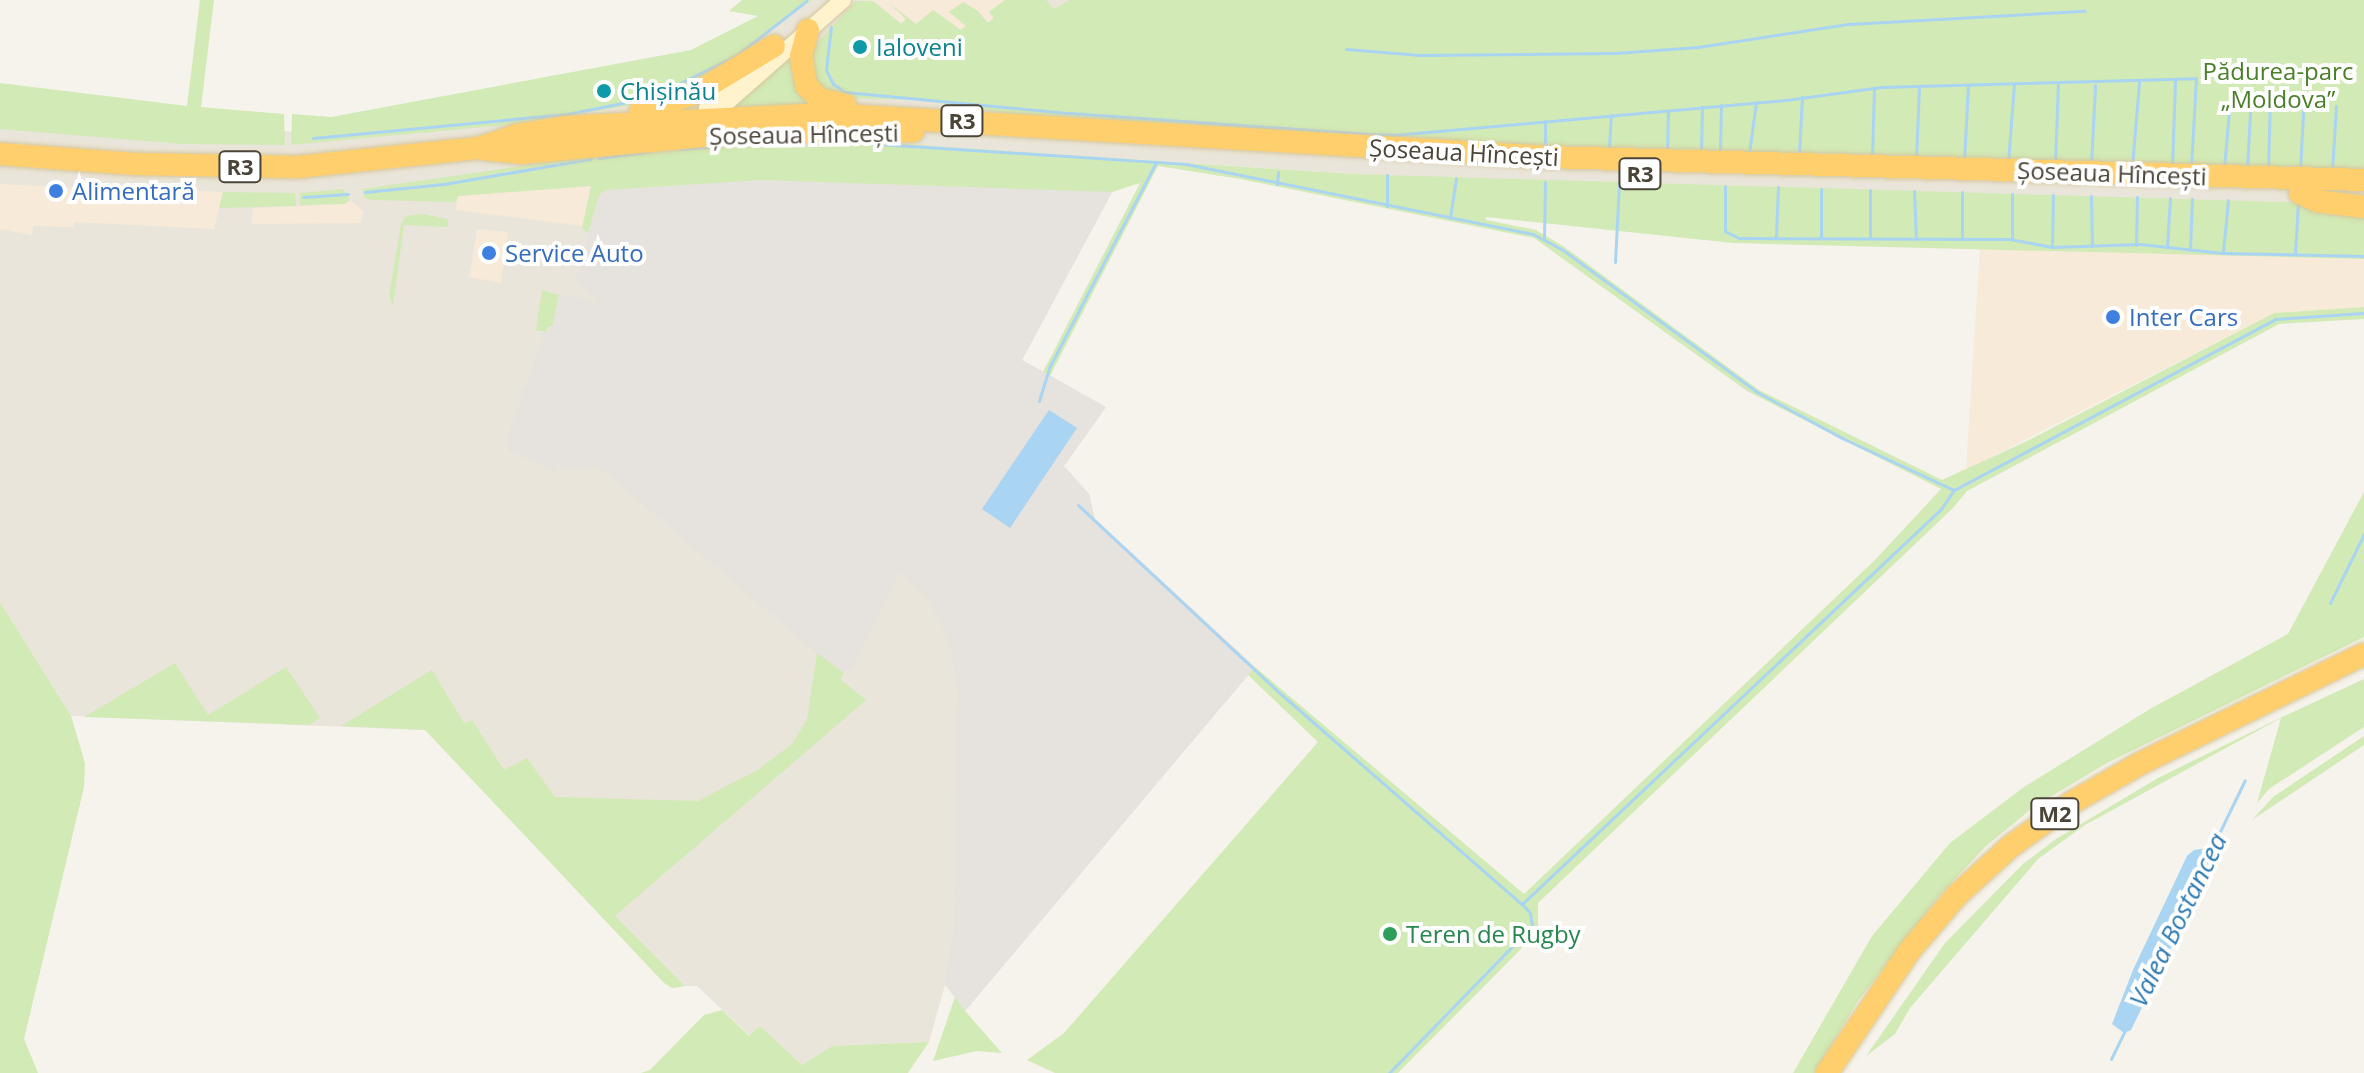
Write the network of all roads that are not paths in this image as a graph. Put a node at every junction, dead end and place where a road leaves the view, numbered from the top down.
1 (830, 0) edge
2 (843, 0) edge
3 (808, 30) junction
4 (774, 46) junction
5 (709, 120) junction
6 (916, 131) junction
7 (1113, 131) junction
8 (731, 134) junction
9 (574, 140) junction
10 (0, 154) edge
11 (2364, 180) edge
12 (2300, 193) junction
13 (2364, 195) edge
14 (2364, 207) edge
15 (2364, 654) edge
16 (2364, 669) edge
17 (1827, 1073) edge
18 (1843, 1073) edge

1 - 4 main road
2 - 3 main road
3 - 5 main road
3 - 7 highway, R3
4 - 5 main road
4 - 9 highway, R3
5 - 6 highway, R3
5 - 7 highway, Șoseaua Hîncești / R3
5 - 8 highway
5 - 9 highway, R3
6 - 8 highway, Șoseaua Hîncești / R3
6 - 12 highway, Șoseaua Hîncești / R3
7 - 11 highway, Șoseaua Hîncești / R3
8 - 9 highway, Șoseaua Hîncești / R3
9 - 10 highway, R3
12 - 13 highway, Șoseaua Hîncești / R3
12 - 14 highway
15 - 17 highway, M2
16 - 18 highway, M2

